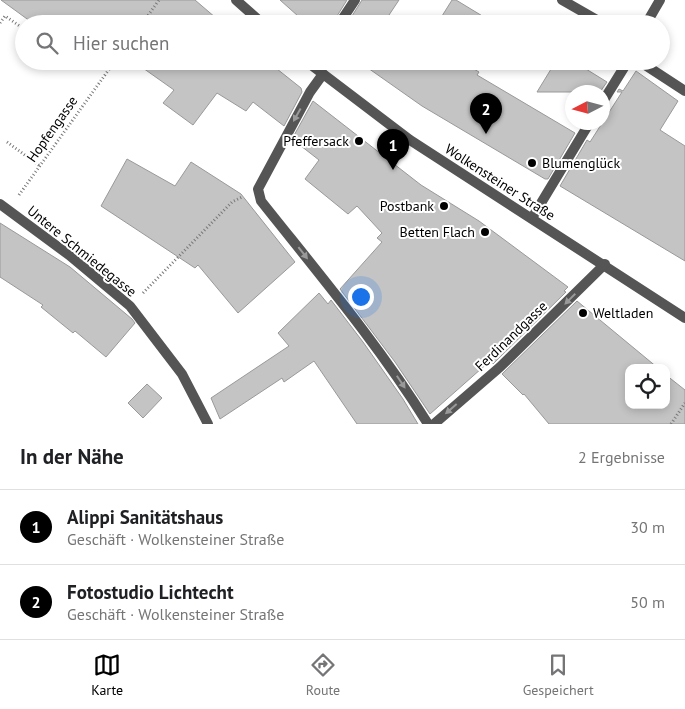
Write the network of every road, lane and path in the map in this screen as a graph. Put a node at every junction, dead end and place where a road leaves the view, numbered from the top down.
1 (159, 0) edge
2 (236, 0) edge
3 (355, 0) edge
4 (562, 0) edge
5 (660, 0) edge
6 (148, 15) edge
7 (253, 15) edge
8 (345, 15) edge
9 (588, 15) edge
10 (651, 15) edge
11 (0, 23) edge
12 (15, 23) edge
13 (109, 70) edge
14 (318, 70) edge
15 (622, 70) edge
16 (653, 70) edge
17 (323, 74) junction
18 (610, 90) edge
19 (685, 91) edge
20 (585, 130) edge
21 (7, 142) dead end
22 (40, 166) junction
23 (258, 189) junction
24 (3, 206) edge
25 (532, 218) junction
26 (605, 264) junction
27 (130, 306) junction
28 (685, 318) edge
29 (685, 403) edge
30 (208, 424) edge
31 (428, 424) edge
32 (434, 424) edge
33 (671, 424) edge

1 - 6 path
2 - 7 street
3 - 8 street
4 - 9 street
5 - 10 street
11 - 12 path
13 - 22 path, Hopfengasse
14 - 17 street, Wolkensteiner Straße
15 - 18 street
16 - 19 street
17 -> 23 street
17 - 25 street, Wolkensteiner Straße
20 - 25 street
21 - 22 path
22 - 24 path, Hopfengasse
23 - 27 path
23 -> 31 street
24 - 27 street, Untere Schmiedegasse
25 - 26 street, Wolkensteiner Straße
26 - 28 street, Wolkensteiner Straße
26 -> 32 street, Ferdinandgasse
27 - 30 street, Untere Schmiedegasse
29 - 33 path

